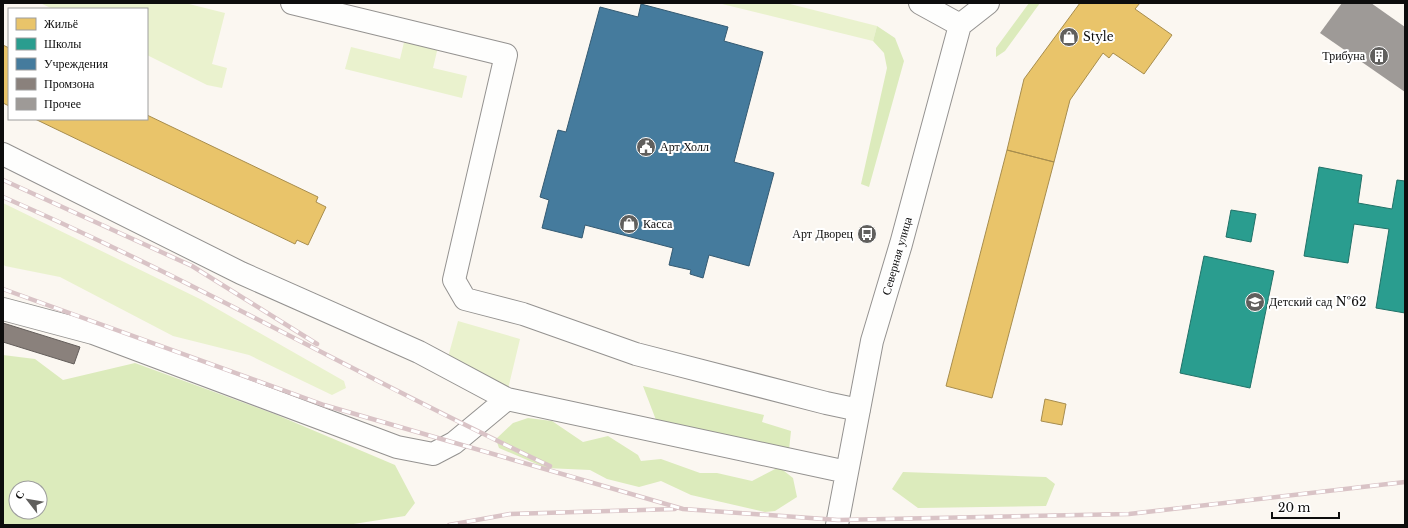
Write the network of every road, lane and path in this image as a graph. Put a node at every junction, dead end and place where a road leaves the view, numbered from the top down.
1 (292, 3) edge
2 (920, 3) edge
3 (988, 3) edge
4 (960, 25) junction
5 (3, 154) edge
6 (3, 309) edge
7 (507, 399) junction
8 (859, 410) junction
9 (847, 472) junction
10 (837, 525) edge

1 - 8 street
2 - 4 street
3 - 4 street
4 - 8 street, Северная улица
5 - 7 street
6 - 7 street
7 - 9 street
8 - 9 street, Северная улица
9 - 10 street, Северная улица

